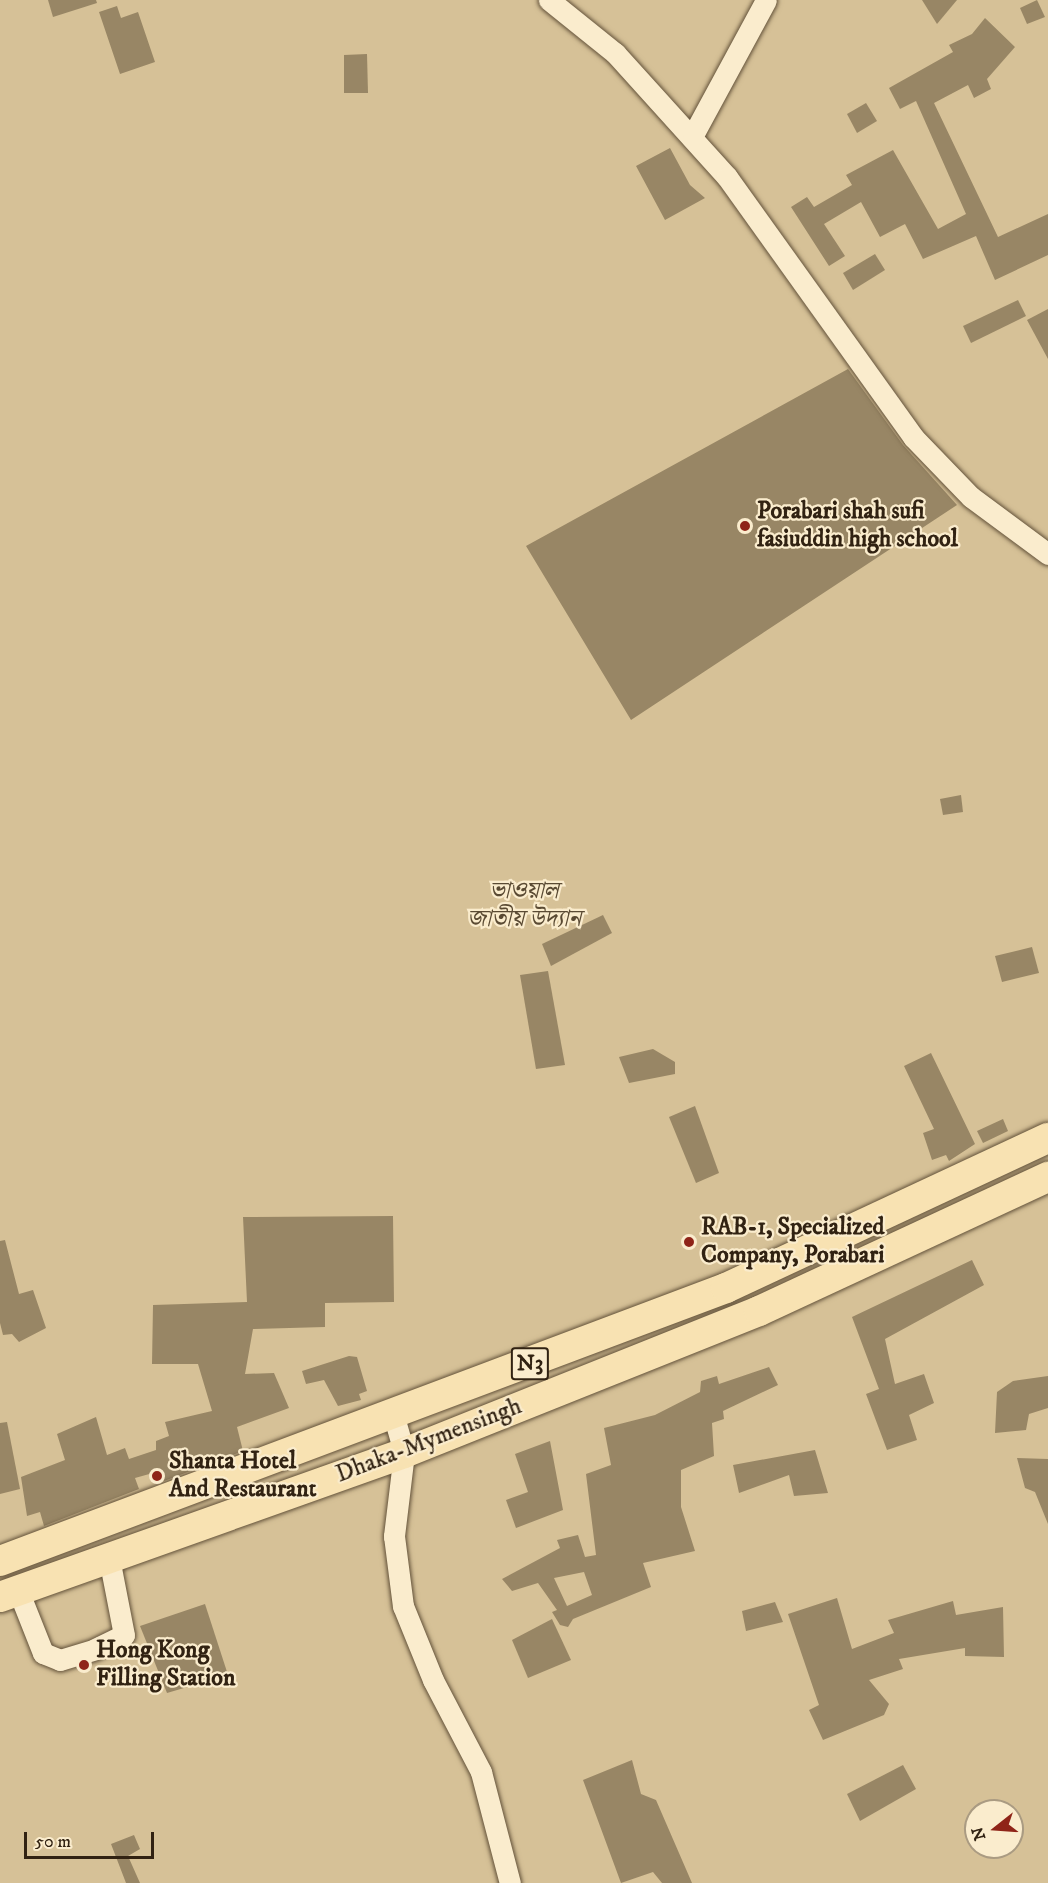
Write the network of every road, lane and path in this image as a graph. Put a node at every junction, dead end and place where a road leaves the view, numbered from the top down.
1 (549, 0) edge
2 (766, 0) edge
3 (693, 135) junction
4 (1048, 554) edge
5 (1048, 1138) edge
6 (1048, 1177) edge
7 (394, 1417) junction
8 (404, 1453) junction
9 (109, 1558) junction
10 (0, 1561) edge
11 (9, 1593) edge
12 (510, 1883) edge

1 - 3 street
2 - 3 street
3 - 4 street
5 - 7 highway, Dhaka-Mymensingh / N3
6 - 8 highway, Dhaka-Mymensingh / N3
7 - 8 street
7 - 10 highway, Dhaka-Mymensingh / N3
8 - 9 highway, Dhaka-Mymensingh / N3
8 - 12 street
9 - 11 highway, Dhaka-Mymensingh / N3
9 - 11 street

